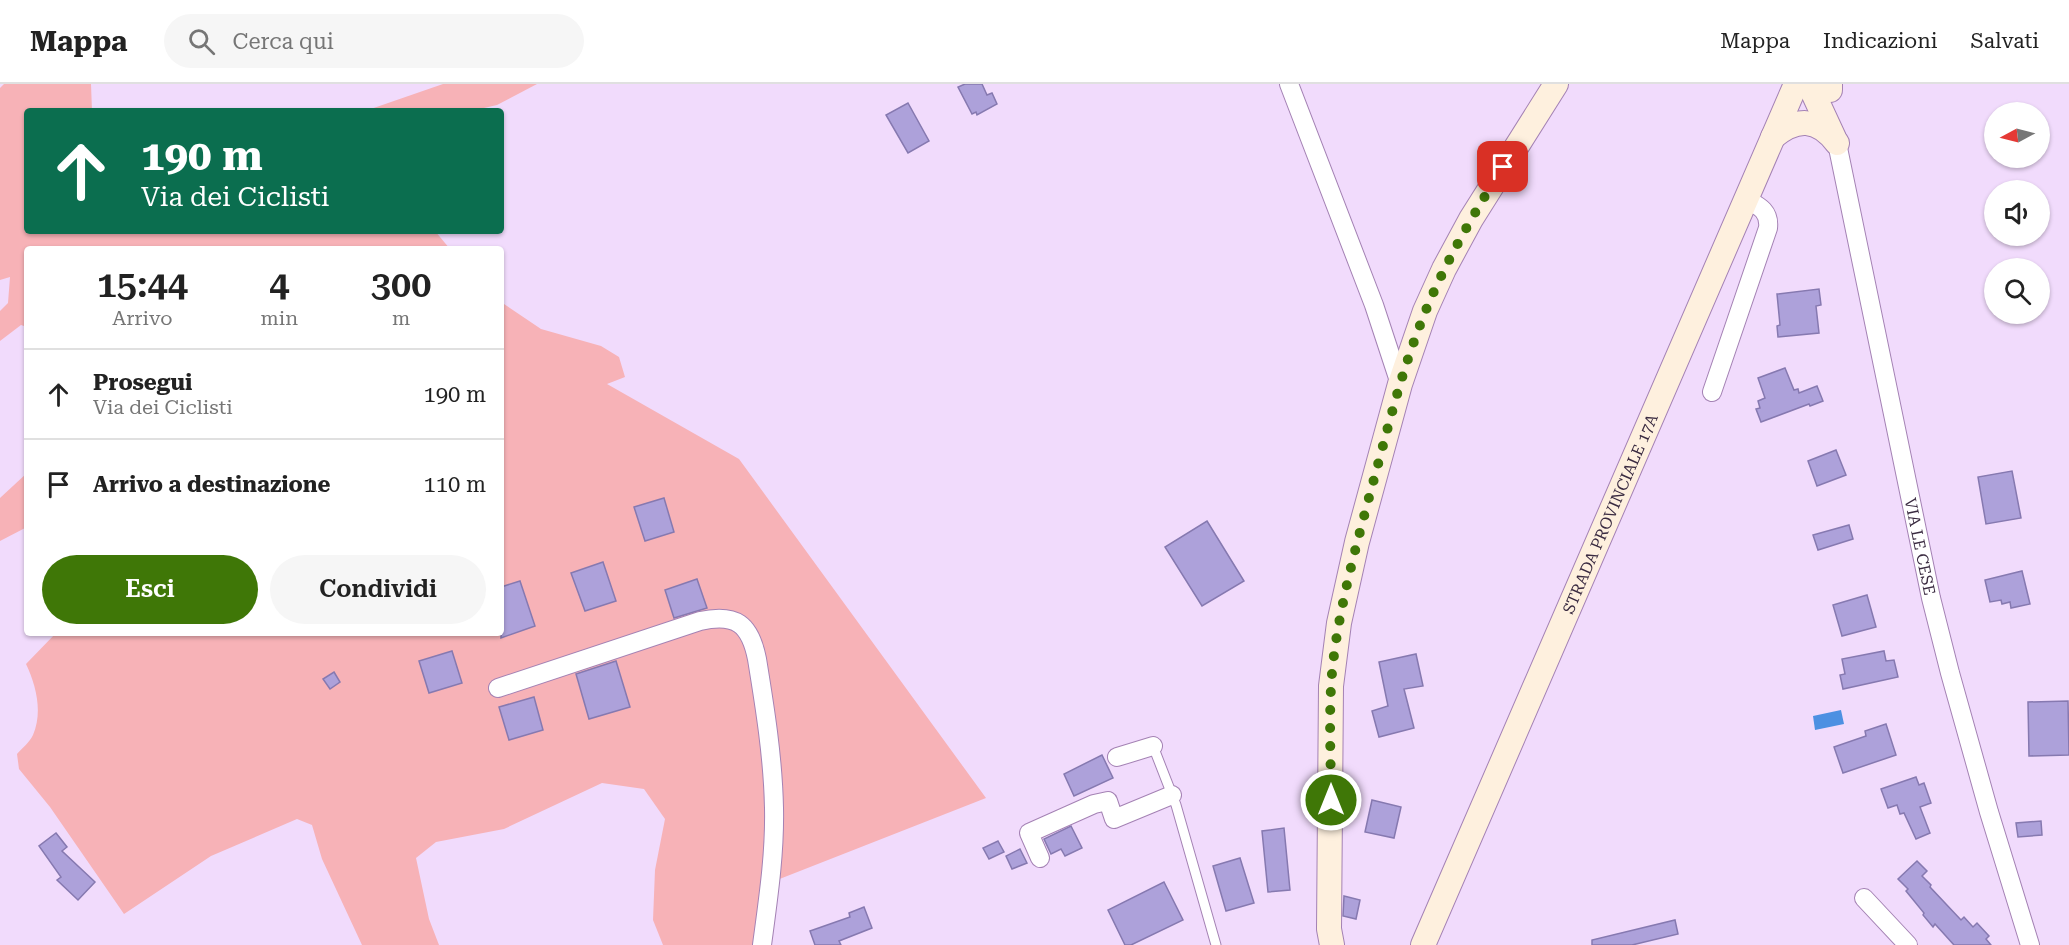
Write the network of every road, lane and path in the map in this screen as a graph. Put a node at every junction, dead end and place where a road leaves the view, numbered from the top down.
1 (1289, 84) edge
2 (1556, 84) edge
3 (1796, 84) edge
4 (1824, 86) edge
5 (1773, 137) junction
6 (1837, 143) junction
7 (1746, 199) junction
8 (1400, 384) junction
9 (1712, 392) dead end
10 (498, 688) dead end
11 (1153, 746) joint
12 (1118, 757) dead end
13 (1172, 795) junction
14 (1040, 858) dead end
15 (1864, 898) dead end
16 (1325, 940) edge
17 (762, 945) edge
18 (1216, 945) edge
19 (1423, 945) edge
20 (1908, 945) edge
21 (2030, 945) edge

1 - 8 street
2 - 8 main road
3 - 5 main road, STRADA PROVINCIALE 17A
4 - 6 main road
5 - 6 main road
5 - 7 main road, STRADA PROVINCIALE 17A
6 - 21 street, VIA LE CESE
7 - 9 street
7 - 19 main road, STRADA PROVINCIALE 17A
8 - 16 main road
10 - 17 street
11 - 12 street
11 - 13 lane
13 - 14 street
13 - 18 lane
15 - 20 street

